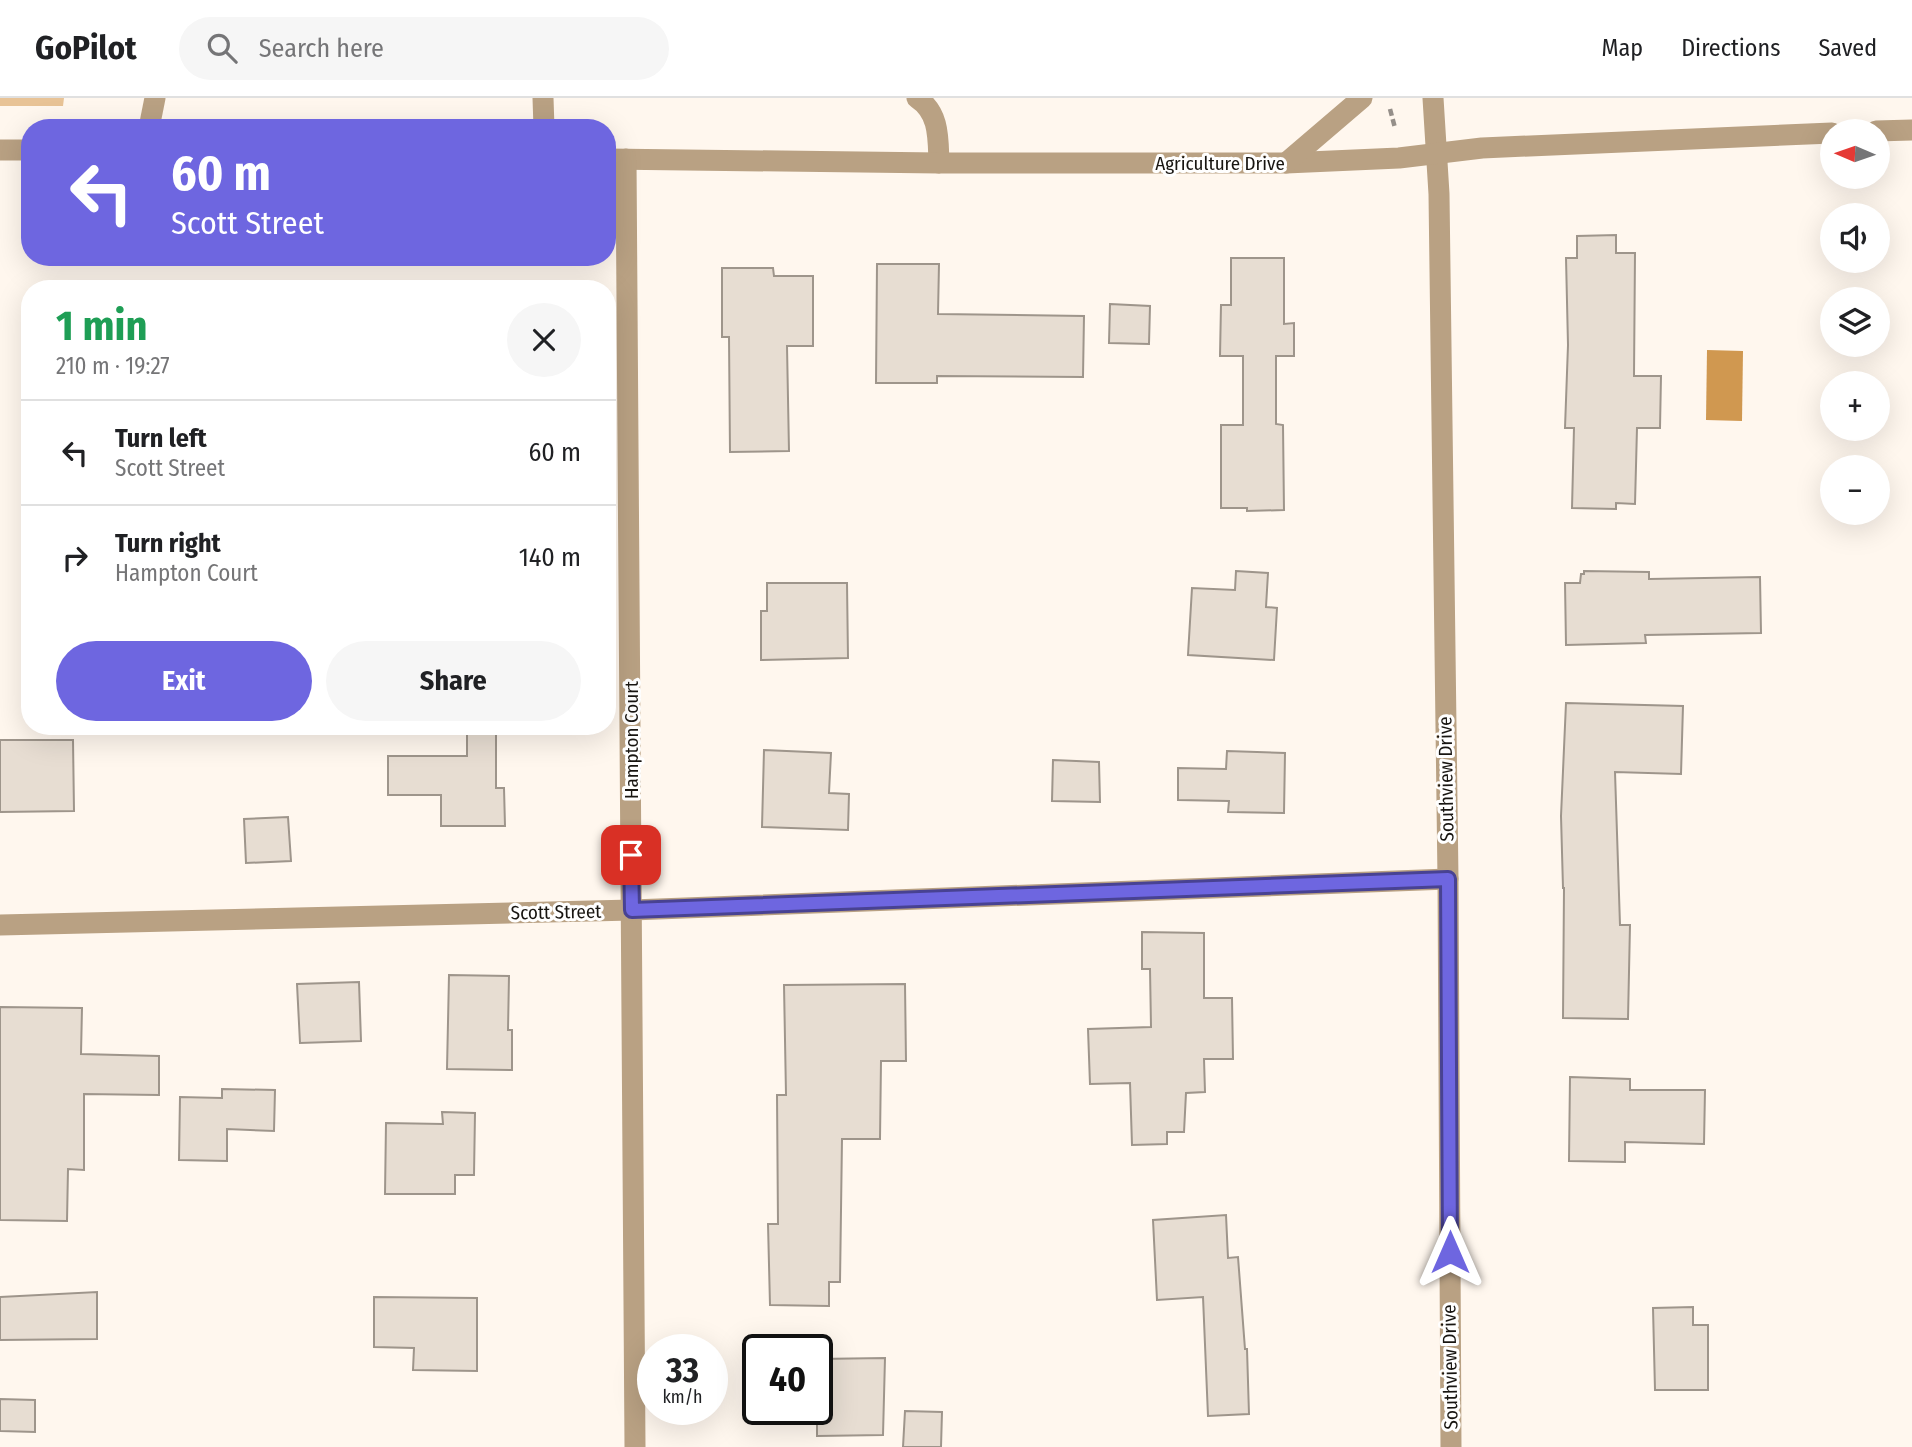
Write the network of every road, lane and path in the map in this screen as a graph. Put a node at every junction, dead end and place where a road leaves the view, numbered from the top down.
1 (155, 98) edge
2 (544, 98) edge
3 (917, 98) edge
4 (1362, 98) edge
5 (1433, 98) edge
6 (1388, 104) dead end
7 (151, 119) edge
8 (544, 119) edge
9 (1912, 130) edge
10 (1890, 131) edge
11 (1820, 134) edge
12 (1395, 135) dead end
13 (0, 149) edge
14 (21, 150) edge
15 (1437, 153) junction
16 (617, 159) edge
17 (939, 163) junction
18 (1286, 163) junction
19 (1448, 879) junction
20 (632, 910) junction
21 (0, 925) edge
22 (635, 1447) edge
23 (1451, 1447) edge

1 - 7 street
2 - 8 street
3 - 17 street
4 - 18 street
5 - 15 street, Southview Drive
6 - 12 path
9 - 10 street
11 - 15 street, Agriculture Drive
13 - 14 street
15 - 18 street, Agriculture Drive
15 - 19 street, Southview Drive
16 - 17 street, Agriculture Drive
16 - 20 street, Hampton Court
17 - 18 street, Agriculture Drive
19 - 20 street, Scott Street
19 - 23 street, Southview Drive
20 - 21 street, Scott Street
20 - 22 street, Hampton Court

